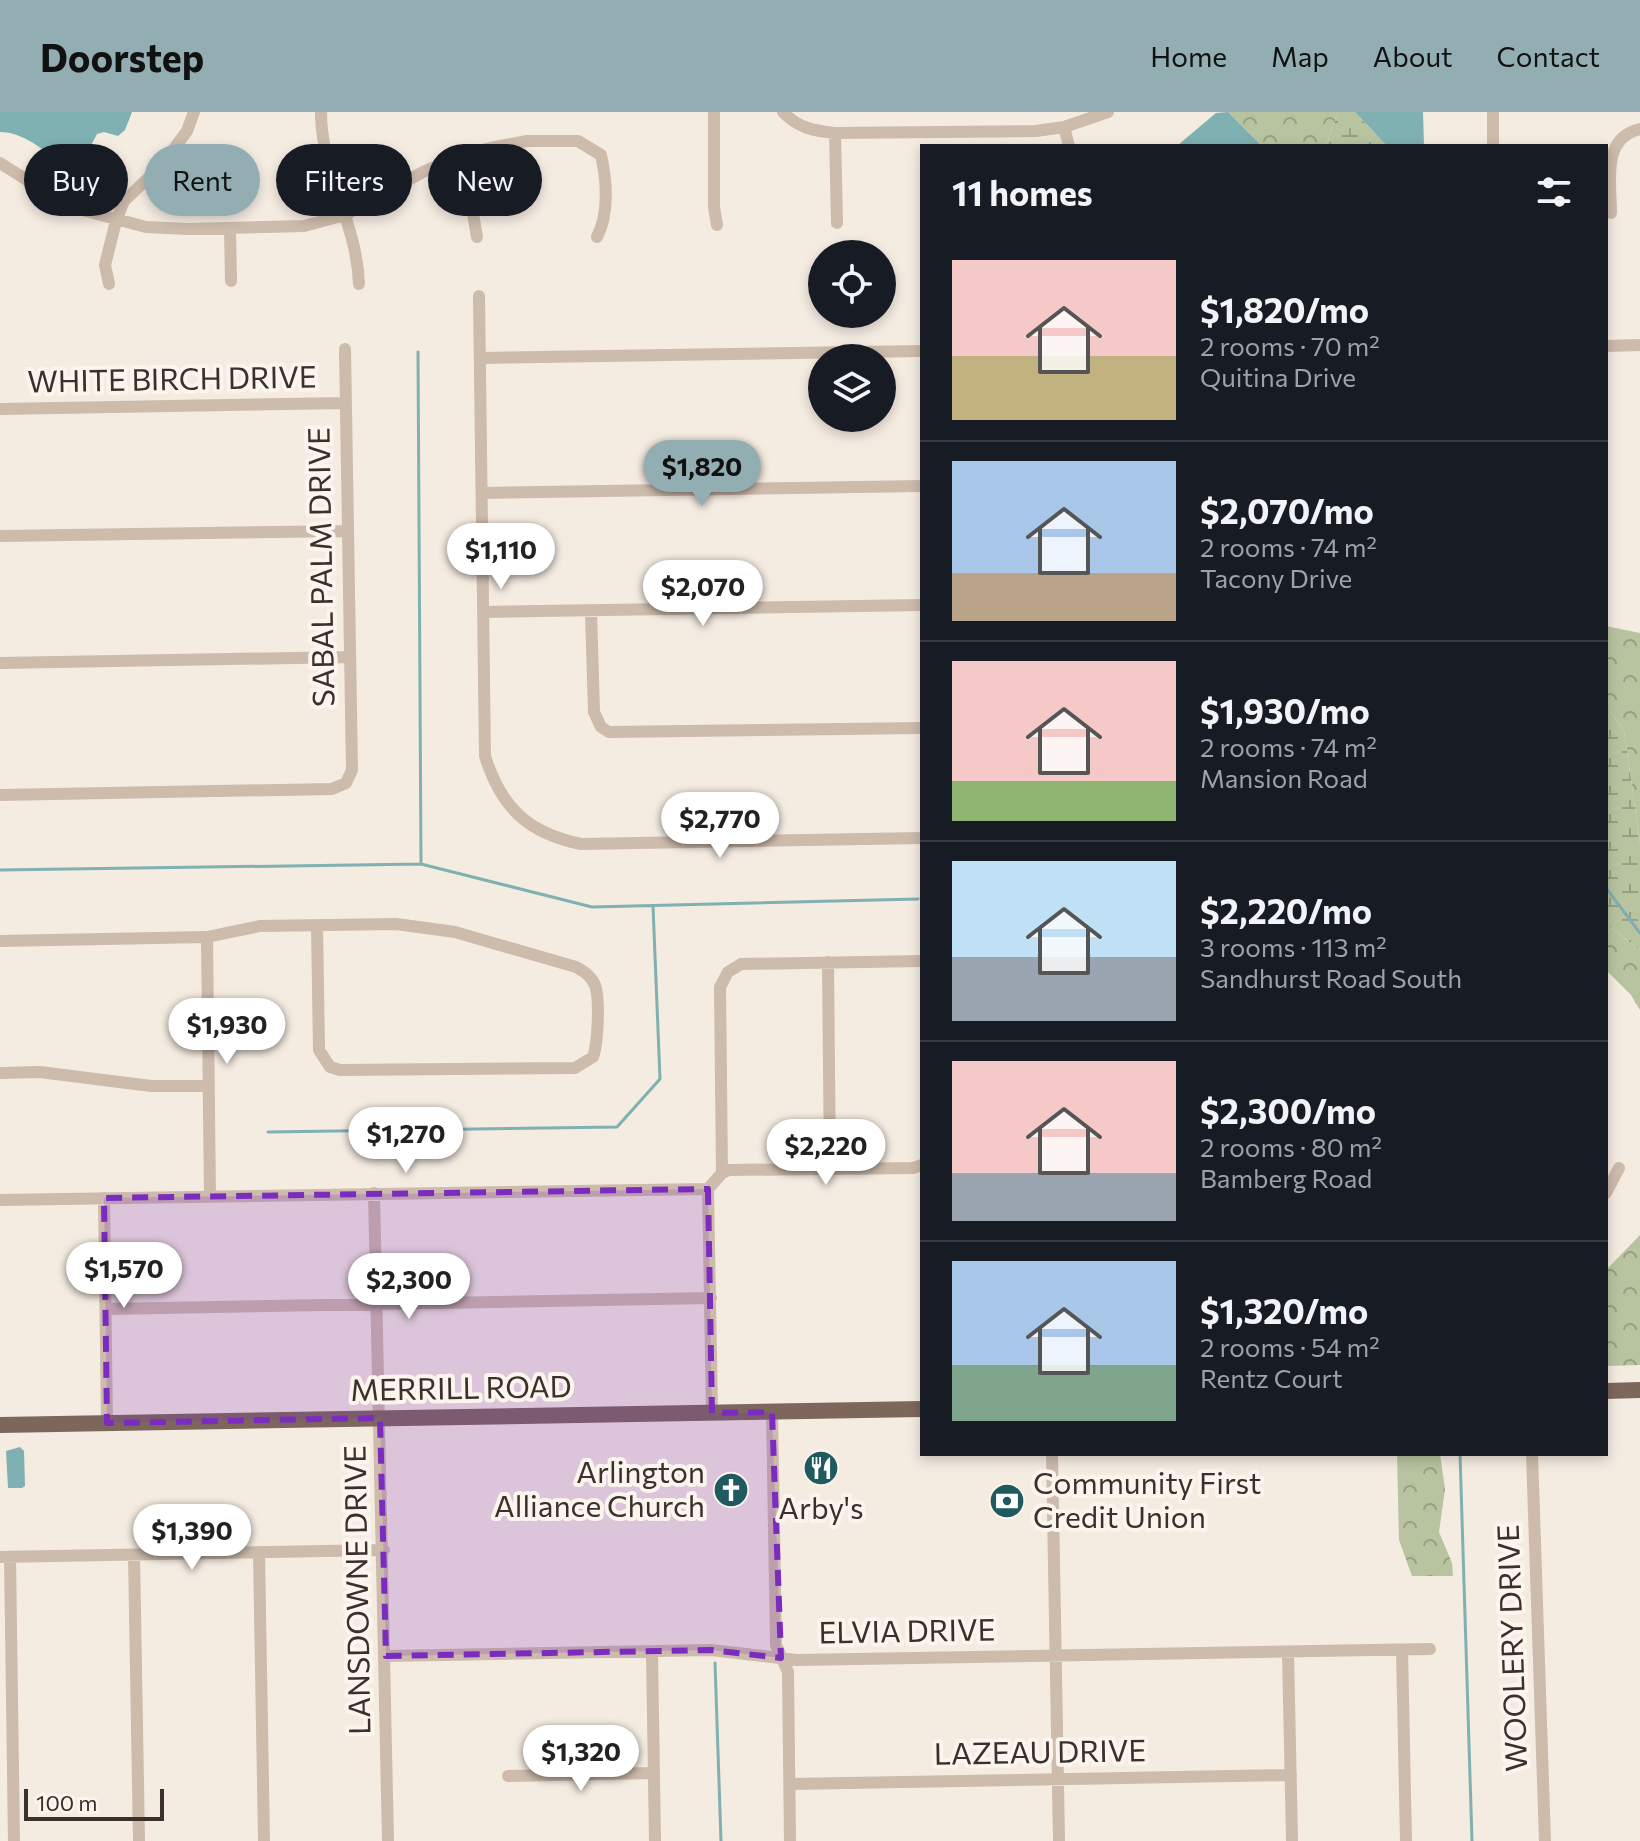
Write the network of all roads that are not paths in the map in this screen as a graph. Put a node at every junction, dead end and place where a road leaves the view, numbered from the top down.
1 (194, 112) edge
2 (321, 112) edge
3 (714, 112) edge
4 (783, 112) edge
5 (1108, 112) edge
6 (1493, 112) edge
7 (1064, 127) junction
8 (1640, 129) edge
9 (959, 131) junction
10 (835, 133) junction
11 (323, 144) edge
12 (513, 144) edge
13 (959, 144) edge
14 (1068, 144) edge
15 (1493, 144) edge
16 (0, 165) edge
17 (1611, 213) dead end
18 (341, 216) edge
19 (345, 216) edge
20 (473, 216) edge
21 (116, 221) junction
22 (837, 223) dead end
23 (717, 225) dead end
24 (230, 228) junction
25 (477, 237) dead end
26 (597, 237) dead end
27 (231, 281) dead end
28 (109, 284) dead end
29 (359, 284) dead end
30 (479, 296) dead end
31 (1640, 345) edge
32 (1608, 346) edge
33 (345, 349) dead end
34 (920, 351) edge
35 (480, 358) junction
36 (345, 403) junction
37 (0, 409) edge
38 (920, 486) edge
39 (482, 493) junction
40 (348, 531) junction
41 (0, 536) edge
42 (920, 605) edge
43 (484, 612) junction
44 (591, 612) junction
45 (349, 657) junction
46 (0, 663) edge
47 (920, 728) edge
48 (0, 795) edge
49 (920, 838) edge
50 (317, 925) junction
51 (207, 937) junction
52 (0, 941) edge
53 (920, 961) edge
54 (828, 962) junction
55 (0, 1073) edge
56 (209, 1086) junction
57 (920, 1166) edge
58 (1619, 1168) dead end
59 (830, 1169) junction
60 (722, 1173) junction
61 (708, 1189) junction
62 (1608, 1189) edge
63 (374, 1193) junction
64 (210, 1196) junction
65 (104, 1198) junction
66 (0, 1200) edge
67 (711, 1298) junction
68 (376, 1303) junction
69 (106, 1309) junction
70 (1640, 1390) edge
71 (1608, 1391) edge
72 (920, 1409) edge
73 (772, 1412) junction
74 (712, 1413) junction
75 (379, 1418) junction
76 (107, 1423) junction
77 (0, 1425) edge
78 (1052, 1456) edge
79 (1532, 1456) edge
80 (384, 1550) junction
81 (259, 1553) junction
82 (134, 1555) junction
83 (5, 1557) edge
84 (1430, 1649) dead end
85 (1402, 1650) junction
86 (652, 1652) junction
87 (1288, 1652) junction
88 (386, 1656) junction
89 (1055, 1656) junction
90 (781, 1658) junction
91 (654, 1773) junction
92 (1291, 1775) junction
93 (508, 1776) dead end
94 (1058, 1779) junction
95 (790, 1784) junction
96 (14, 1841) edge
97 (139, 1841) edge
98 (264, 1841) edge
99 (388, 1841) edge
100 (655, 1841) edge
101 (790, 1841) edge
102 (1059, 1841) edge
103 (1292, 1841) edge
104 (1406, 1841) edge
105 (1545, 1841) edge

1 - 21 street
2 - 11 street
3 - 23 street
4 - 10 street
5 - 7 street
6 - 15 street
7 - 9 street
7 - 14 street
8 - 17 street
9 - 10 street
9 - 13 street
10 - 22 street
12 - 26 street
16 - 21 street
18 - 24 street
19 - 29 street
20 - 25 street
21 - 24 street
21 - 28 street
24 - 27 street
30 - 35 street
31 - 32 street
33 - 36 street, SABAL PALM DRIVE
34 - 35 street
35 - 39 street
36 - 37 street, WHITE BIRCH DRIVE
36 - 40 street, SABAL PALM DRIVE
38 - 39 street
39 - 43 street
40 - 41 street
40 - 45 street, SABAL PALM DRIVE
42 - 44 street
43 - 44 street
43 - 49 street
44 - 47 street
45 - 46 street
45 - 48 street, SABAL PALM DRIVE
50 - 50 street
50 - 51 street
51 - 52 street
51 - 56 street
53 - 54 street
54 - 59 street
54 - 60 street
55 - 56 street
56 - 64 street
57 - 59 street
58 - 62 street
59 - 60 street
60 - 61 street
61 - 63 street
61 - 67 street
63 - 64 street
63 - 68 street, LANSDOWNE DRIVE
64 - 65 street
65 - 66 street
65 - 69 street
67 - 68 street
67 - 74 street
68 - 69 street
68 - 75 street, LANSDOWNE DRIVE
69 - 76 street
70 - 71 main road
72 - 73 main road, MERRILL ROAD
73 - 74 main road, MERRILL ROAD
73 - 90 street
74 - 75 main road, MERRILL ROAD
75 - 76 main road, MERRILL ROAD
75 - 80 street, LANSDOWNE DRIVE
76 - 77 main road, MERRILL ROAD
78 - 89 street
79 - 105 street, WOOLERY DRIVE
80 - 81 street
80 - 88 street, LANSDOWNE DRIVE
81 - 82 street
81 - 98 street
82 - 83 street
82 - 97 street
83 - 96 street
84 - 85 street, ELVIA DRIVE
85 - 87 street, ELVIA DRIVE
85 - 104 street
86 - 88 street, ELVIA DRIVE
86 - 90 street, ELVIA DRIVE
86 - 91 street
87 - 89 street, ELVIA DRIVE
87 - 92 street
88 - 99 street, LANSDOWNE DRIVE
89 - 90 street, ELVIA DRIVE
89 - 94 street
90 - 95 street
91 - 93 street
91 - 100 street
92 - 94 street, LAZEAU DRIVE
92 - 103 street
94 - 95 street, LAZEAU DRIVE
94 - 102 street
95 - 101 street

